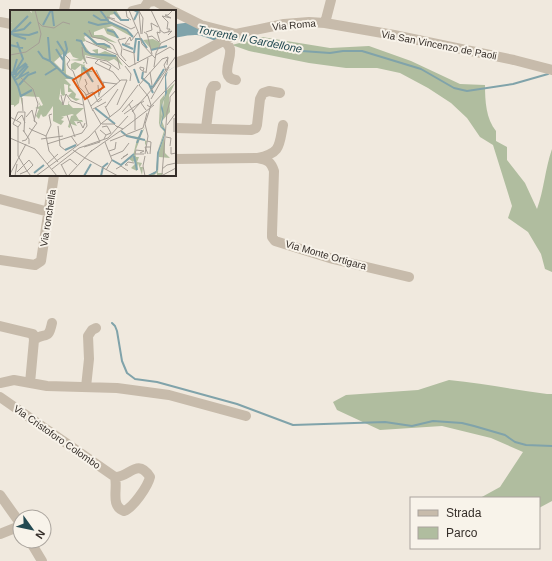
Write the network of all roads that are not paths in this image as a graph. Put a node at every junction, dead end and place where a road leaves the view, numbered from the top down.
1 (66, 0) edge
2 (331, 0) edge
3 (152, 1) edge
4 (64, 10) edge
5 (136, 10) edge
6 (170, 10) edge
7 (176, 13) edge
8 (0, 22) edge
9 (325, 23) junction
10 (10, 24) edge
11 (236, 35) junction
12 (225, 41) junction
13 (0, 63) edge
14 (176, 63) edge
15 (10, 65) edge
16 (549, 70) edge
17 (236, 80) dead end
18 (216, 86) dead end
19 (280, 92) dead end
20 (282, 125) dead end
21 (176, 128) edge
22 (206, 128) junction
23 (258, 158) junction
24 (176, 159) edge
25 (54, 176) edge
26 (0, 199) edge
27 (48, 212) junction
28 (0, 260) edge
29 (409, 277) dead end
30 (52, 323) dead end
31 (0, 326) edge
32 (96, 328) dead end
33 (34, 340) junction
34 (0, 383) edge
35 (30, 383) junction
36 (86, 387) junction
37 (0, 397) edge
38 (246, 416) dead end
39 (115, 477) dead end
40 (0, 495) edge
41 (12, 512) edge
42 (12, 529) edge
43 (0, 534) edge
44 (35, 549) edge
45 (42, 561) edge

1 - 4 street
2 - 9 street
3 - 5 street
3 - 6 street
7 - 11 street
8 - 10 street
9 - 11 street, Via Roma
9 - 16 street, Via San Vincenzo de Paoli
11 - 12 street, Via Roma
12 - 14 street, Via Roma
12 - 17 street
13 - 15 street
18 - 22 street
19 - 22 street
20 - 23 street
21 - 22 street
23 - 24 street
23 - 29 street, Via Monte Ortigara
25 - 27 street, Via ronchella
26 - 27 street
27 - 28 street, Via ronchella
30 - 33 street
31 - 33 street
32 - 36 street
33 - 35 street
34 - 35 street
35 - 36 street
36 - 38 street
37 - 39 street, Via Cristoforo Colombo
40 - 41 street
42 - 43 street
44 - 45 street

